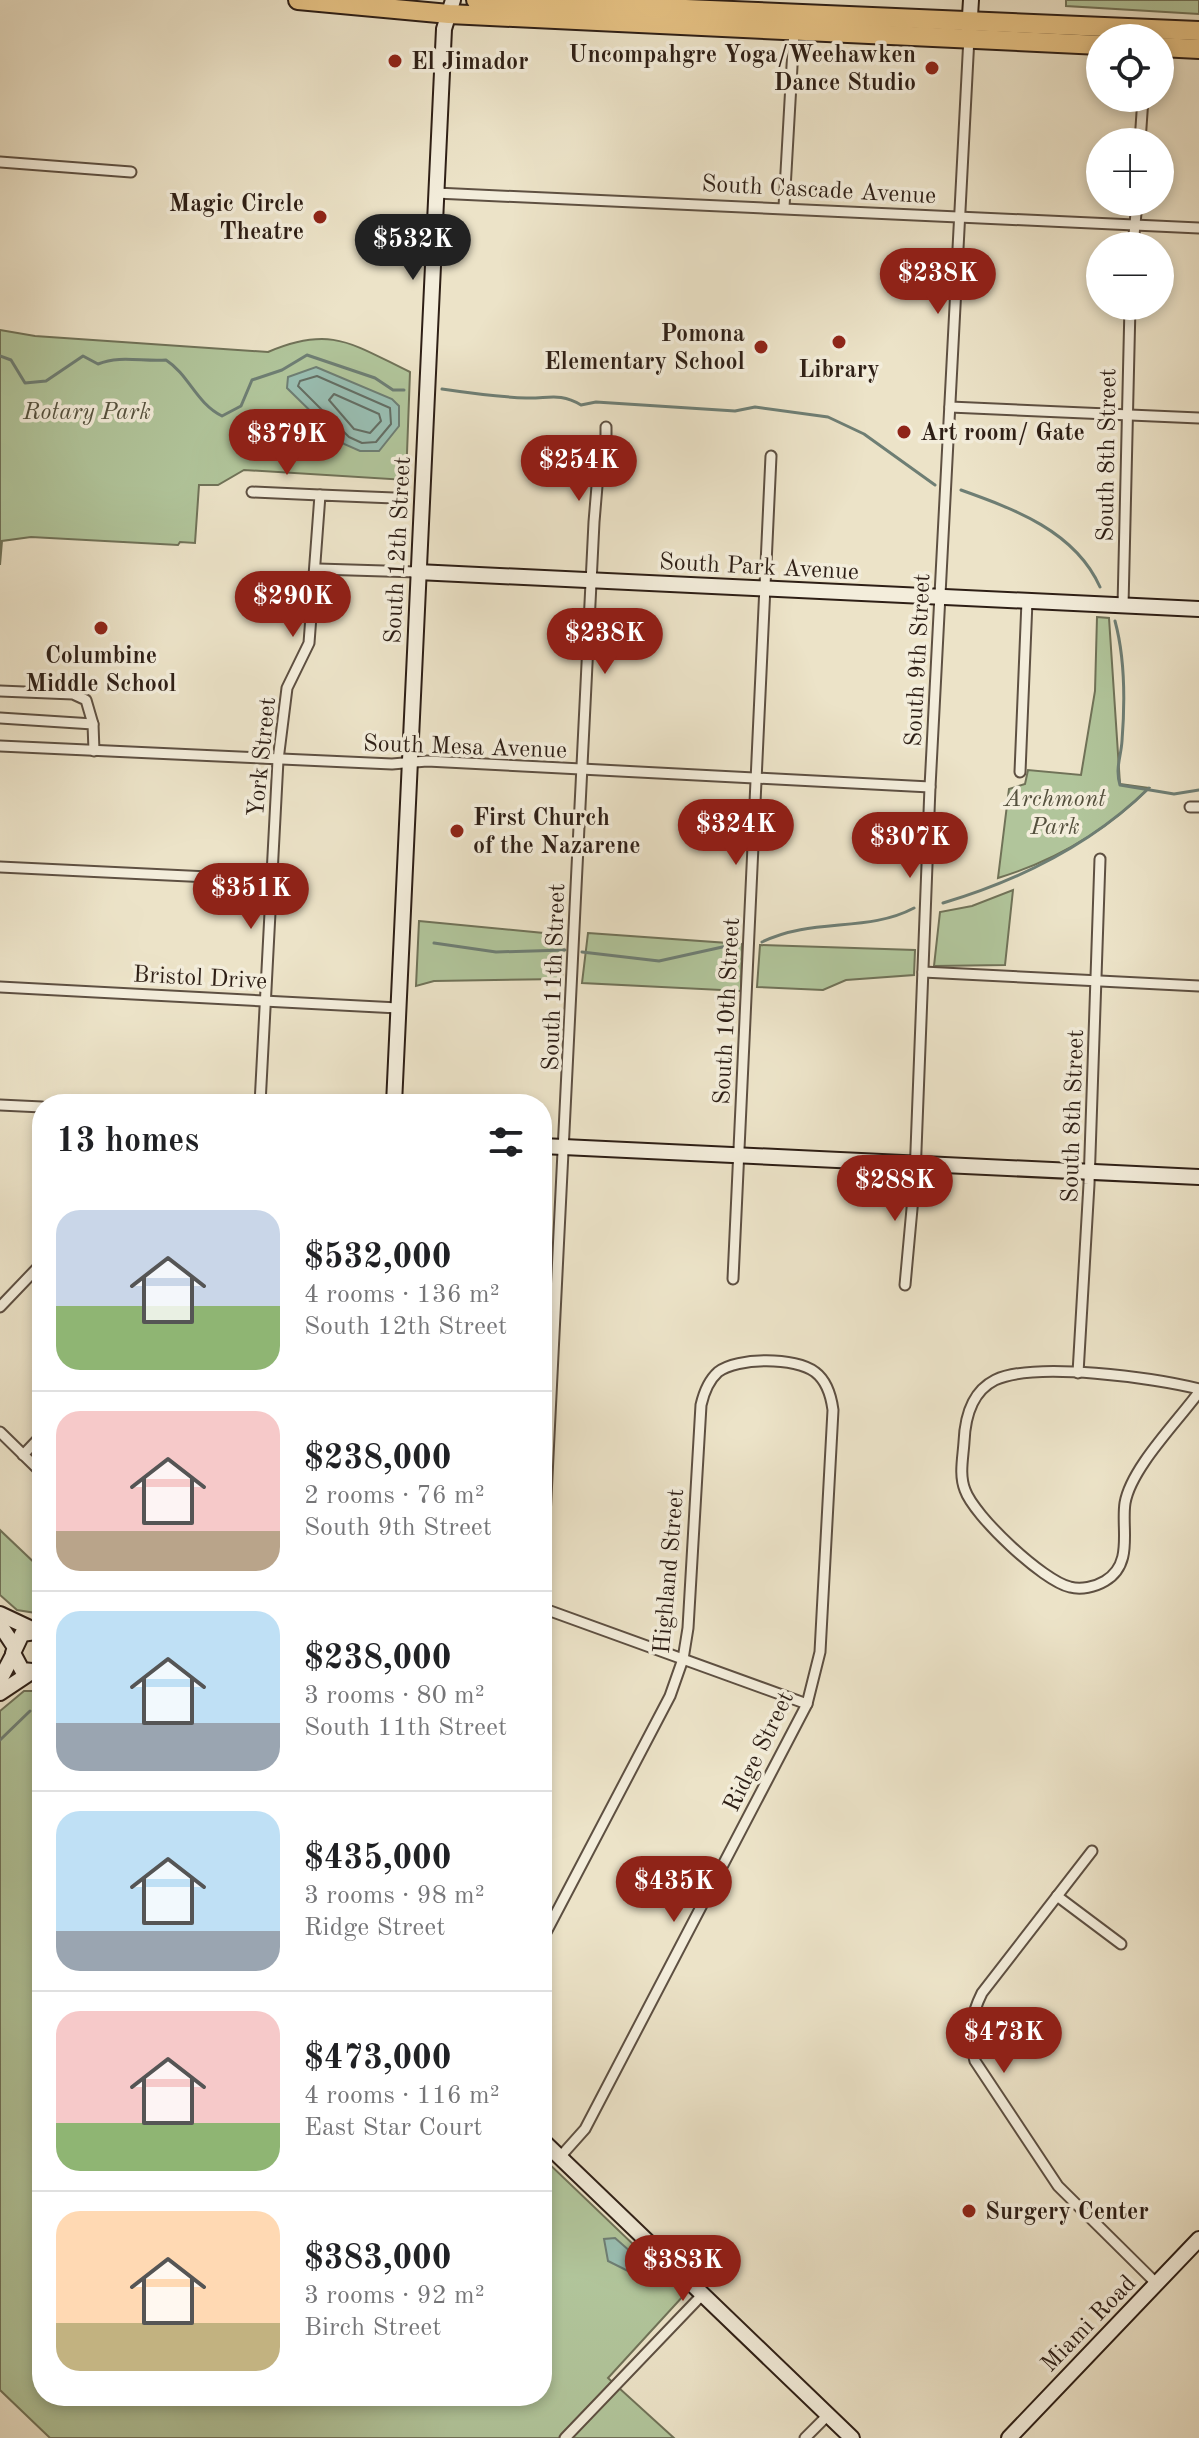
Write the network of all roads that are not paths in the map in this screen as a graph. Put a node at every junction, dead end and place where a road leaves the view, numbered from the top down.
1 (298, 0) edge
2 (476, 0) edge
3 (971, 0) edge
4 (622, 3) edge
5 (451, 7) edge
6 (795, 14) edge
7 (970, 29) junction
8 (1199, 31) edge
9 (1086, 32) edge
10 (1174, 32) edge
11 (1086, 43) edge
12 (1174, 48) edge
13 (1199, 49) edge
14 (0, 162) edge
15 (131, 172) dead end
16 (436, 193) junction
17 (784, 207) junction
18 (959, 216) junction
19 (1135, 216) edge
20 (1134, 224) junction
21 (1199, 228) edge
22 (1134, 232) edge
23 (1129, 320) edge
24 (950, 407) junction
25 (1126, 415) junction
26 (1199, 418) edge
27 (606, 427) dead end
28 (771, 456) dead end
29 (252, 492) dead end
30 (320, 495) junction
31 (394, 498) dead end
32 (318, 569) junction
33 (417, 572) junction
34 (593, 580) junction
35 (765, 589) junction
36 (941, 597) junction
37 (1027, 601) junction
38 (1123, 606) junction
39 (1199, 609) edge
40 (0, 691) edge
41 (0, 718) edge
42 (93, 724) junction
43 (0, 746) edge
44 (94, 751) junction
45 (278, 760) junction
46 (410, 763) junction
47 (582, 769) junction
48 (1020, 772) dead end
49 (757, 780) junction
50 (930, 787) junction
51 (1100, 859) dead end
52 (0, 867) edge
53 (270, 880) junction
54 (923, 972) junction
55 (1098, 982) junction
56 (1199, 986) edge
57 (0, 987) edge
58 (265, 1000) junction
59 (398, 1008) junction
60 (260, 1094) edge
61 (394, 1094) edge
62 (0, 1105) edge
63 (32, 1107) edge
64 (552, 1147) edge
65 (565, 1148) junction
66 (739, 1155) junction
67 (915, 1164) junction
68 (1090, 1172) junction
69 (1199, 1177) edge
70 (32, 1273) edge
71 (733, 1279) dead end
72 (905, 1285) dead end
73 (0, 1307) edge
74 (766, 1361) joint
75 (1078, 1373) junction
76 (552, 1391) edge
77 (1199, 1391) edge
78 (0, 1432) edge
79 (32, 1446) edge
80 (23, 1455) junction
81 (32, 1464) edge
82 (552, 1612) edge
83 (0, 1614) edge
84 (0, 1625) edge
85 (32, 1627) edge
86 (32, 1632) edge
87 (14, 1650) junction
88 (683, 1659) junction
89 (32, 1672) edge
90 (32, 1677) edge
91 (0, 1680) edge
92 (0, 1693) edge
93 (807, 1704) junction
94 (1092, 1851) dead end
95 (1057, 1896) junction
96 (552, 1921) edge
97 (1121, 1944) dead end
98 (552, 2149) edge
99 (560, 2157) junction
100 (1199, 2239) edge
101 (1156, 2283) junction
102 (702, 2295) junction
103 (828, 2415) junction
104 (565, 2438) edge
105 (805, 2438) edge
106 (852, 2438) edge
107 (1009, 2438) edge

1 - 5 highway
2 - 4 highway
3 - 7 street
4 - 6 highway
5 - 6 highway
5 - 16 street, South 12th Street
6 - 7 highway
6 - 17 street
7 - 9 highway
7 - 11 highway
7 - 18 street, South 9th Street
8 - 10 highway
12 - 13 highway
14 - 15 street
16 - 17 street, South Cascade Avenue
16 - 33 street, South 12th Street
17 - 18 street, South Cascade Avenue
18 - 20 street, South Cascade Avenue
18 - 24 street, South 9th Street
19 - 20 street
20 - 21 street, South Cascade Avenue
20 - 22 street
23 - 25 street, South 8th Street
24 - 25 street
24 - 36 street, South 9th Street
25 - 26 street
25 - 38 street, South 8th Street
27 - 34 street, South 11th Street
28 - 35 street, South 10th Street
29 - 30 street
30 - 31 street
30 - 32 street, York Street
32 - 33 street, South Park Avenue
32 - 45 street, York Street
33 - 34 street, South Park Avenue
33 - 46 street, South 12th Street
34 - 35 street, South Park Avenue
34 - 47 street, South 11th Street
35 - 36 street, South Park Avenue
35 - 49 street, South 10th Street
36 - 37 street, South Park Avenue
36 - 50 street, South 9th Street
37 - 38 street, South Park Avenue
37 - 48 street
38 - 39 street, South Park Avenue
40 - 42 street
41 - 42 street
42 - 44 street
43 - 44 street, South Mesa Avenue
44 - 45 street, South Mesa Avenue
45 - 46 street, South Mesa Avenue
45 - 53 street, York Street
46 - 47 street, South Mesa Avenue
46 - 59 street, South 12th Street
47 - 49 street, South Mesa Avenue
47 - 65 street, South 11th Street
49 - 50 street, South Mesa Avenue
49 - 66 street, South 10th Street
50 - 54 street, South 9th Street
51 - 55 street, South 8th Street
52 - 53 street
53 - 58 street, York Street
54 - 55 street
54 - 67 street, South 9th Street
55 - 56 street
55 - 68 street, South 8th Street
57 - 58 street, Bristol Drive
58 - 59 street, Bristol Drive
58 - 60 street, York Street
59 - 61 street, South 12th Street
62 - 63 street
64 - 65 street
65 - 66 street
65 - 76 street, South 11th Street
66 - 67 street
66 - 71 street, South 10th Street
67 - 68 street
67 - 72 street, South 9th Street
68 - 69 street
68 - 75 street, South 8th Street
70 - 73 street
74 - 88 street, Highland Street
74 - 93 street, Ridge Street
75 - 77 street
75 - 77 street
78 - 80 street
79 - 80 street
80 - 81 street
82 - 88 street
83 - 85 street
84 - 87 street
86 - 87 street
87 - 89 street
87 - 91 street
88 - 93 street
88 - 96 street, Highland Street
90 - 92 street
93 - 99 street, Ridge Street
94 - 95 street
95 - 97 street
95 - 101 street
98 - 99 street
99 - 102 street
100 - 101 street, Miami Road
101 - 107 street, Miami Road
102 - 103 street
102 - 104 street
103 - 105 street
103 - 106 street

